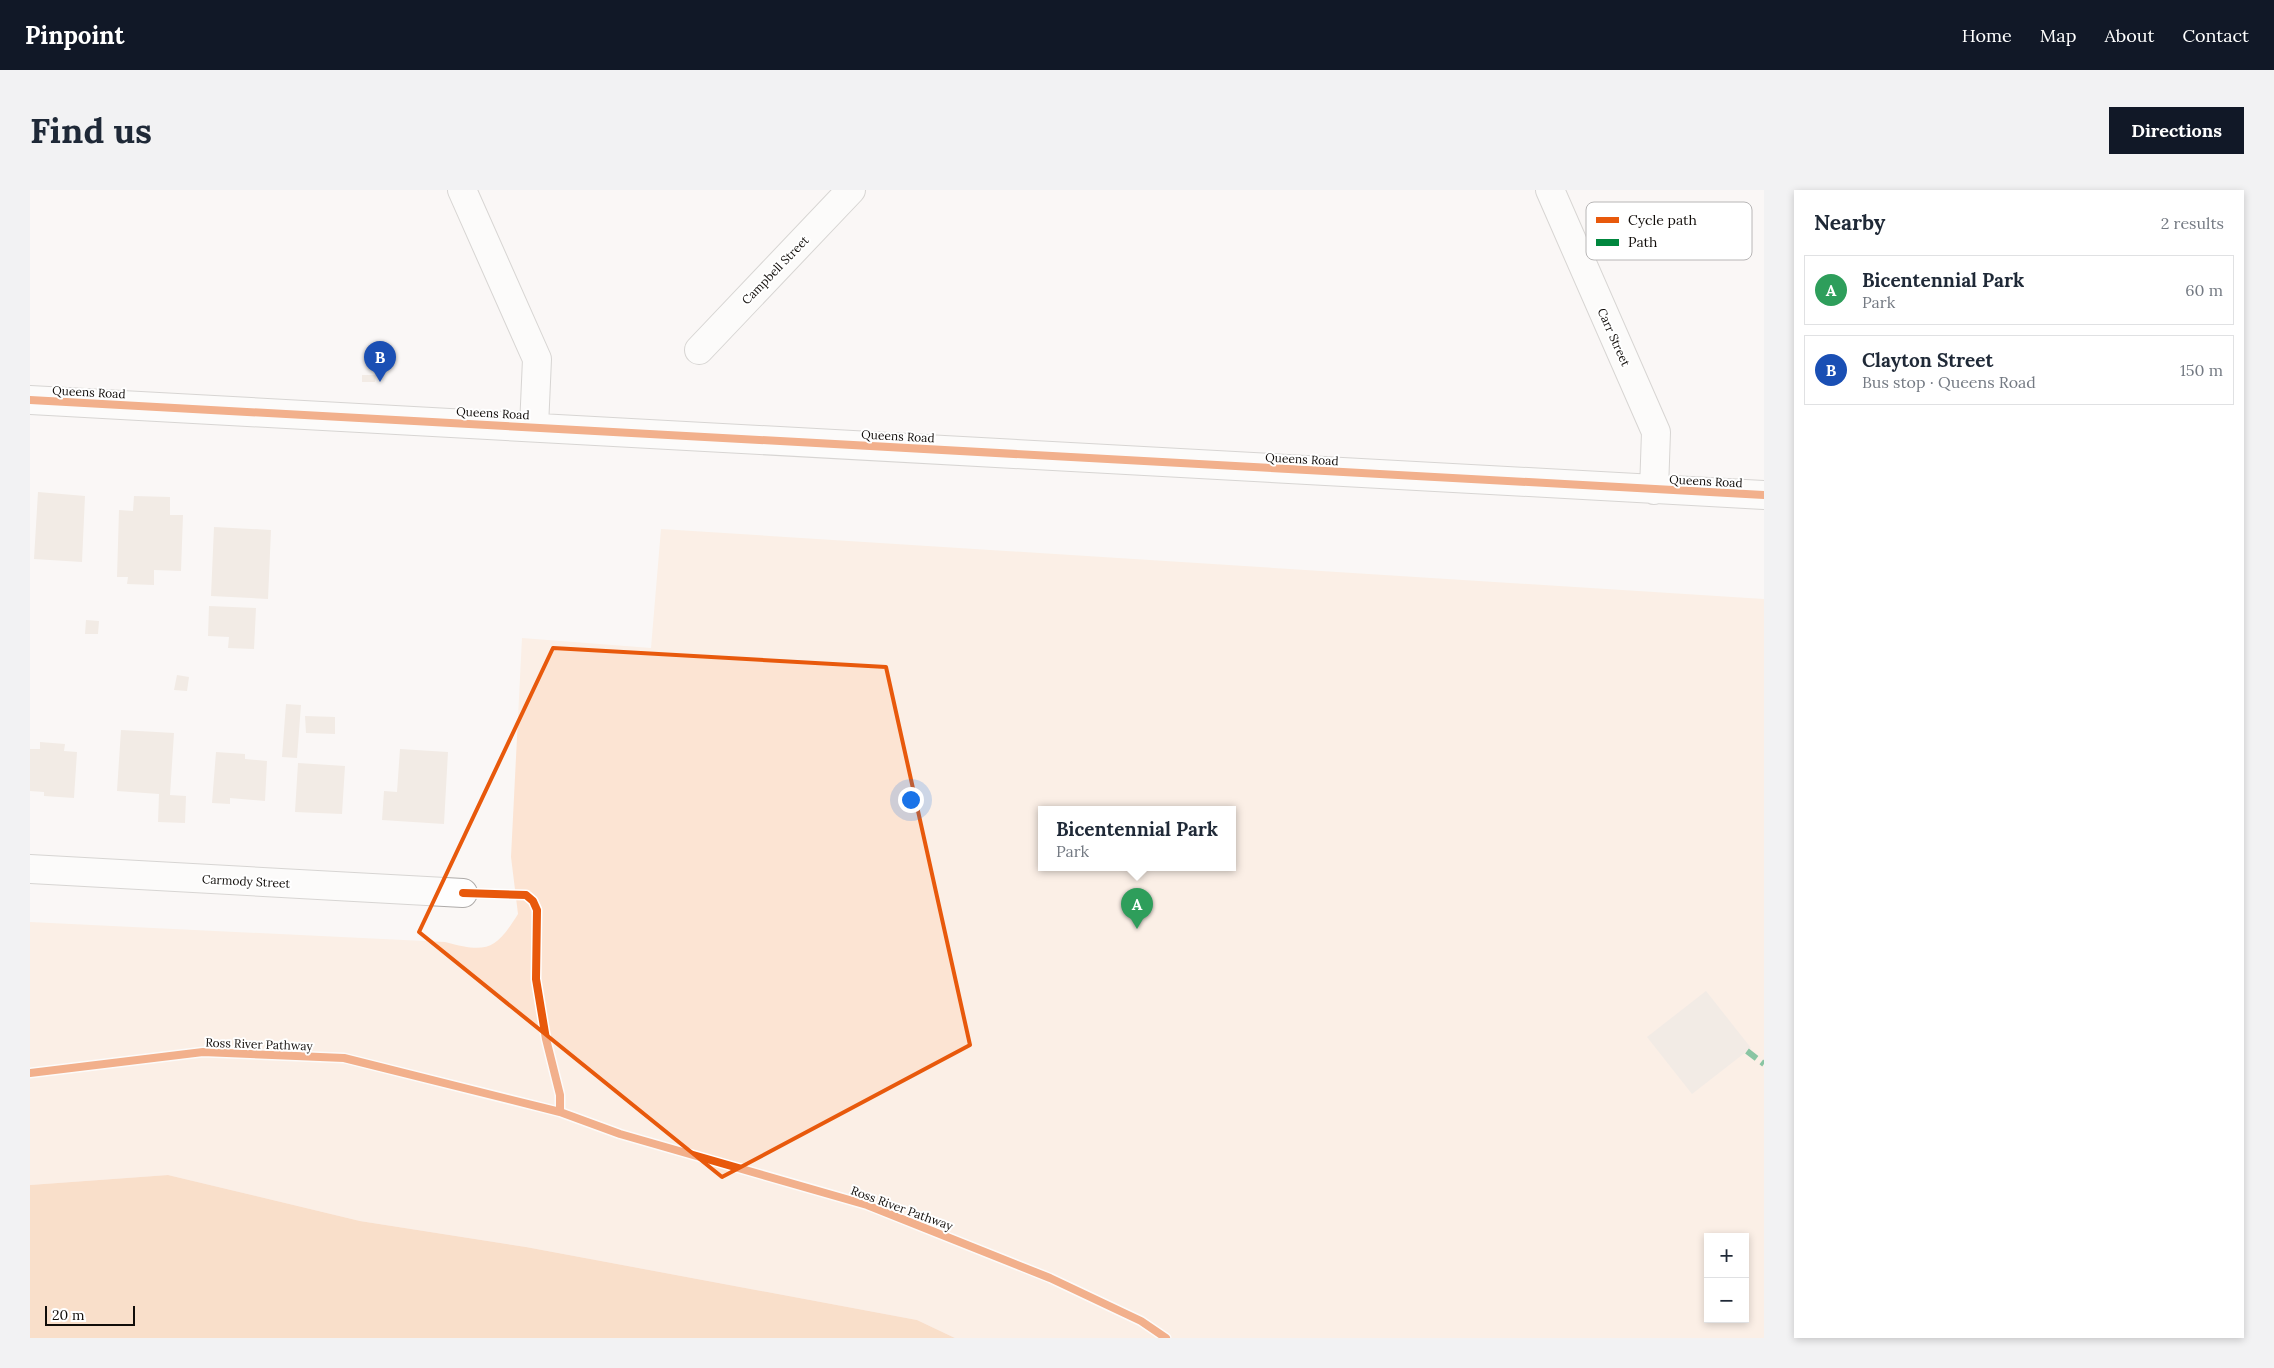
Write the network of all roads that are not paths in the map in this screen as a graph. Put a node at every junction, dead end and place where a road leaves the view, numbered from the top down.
1 (462, 190) edge
2 (851, 190) edge
3 (1550, 190) edge
4 (699, 350) dead end
5 (30, 400) edge
6 (534, 427) junction
7 (1654, 490) junction
8 (1764, 495) edge
9 (30, 869) edge
10 (463, 893) dead end

1 - 6 street
2 - 4 street, Campbell Street
3 - 7 street, Carr Street
5 - 6 street, Queens Road
6 - 7 street, Queens Road
7 - 8 street, Queens Road
9 - 10 street, Carmody Street

